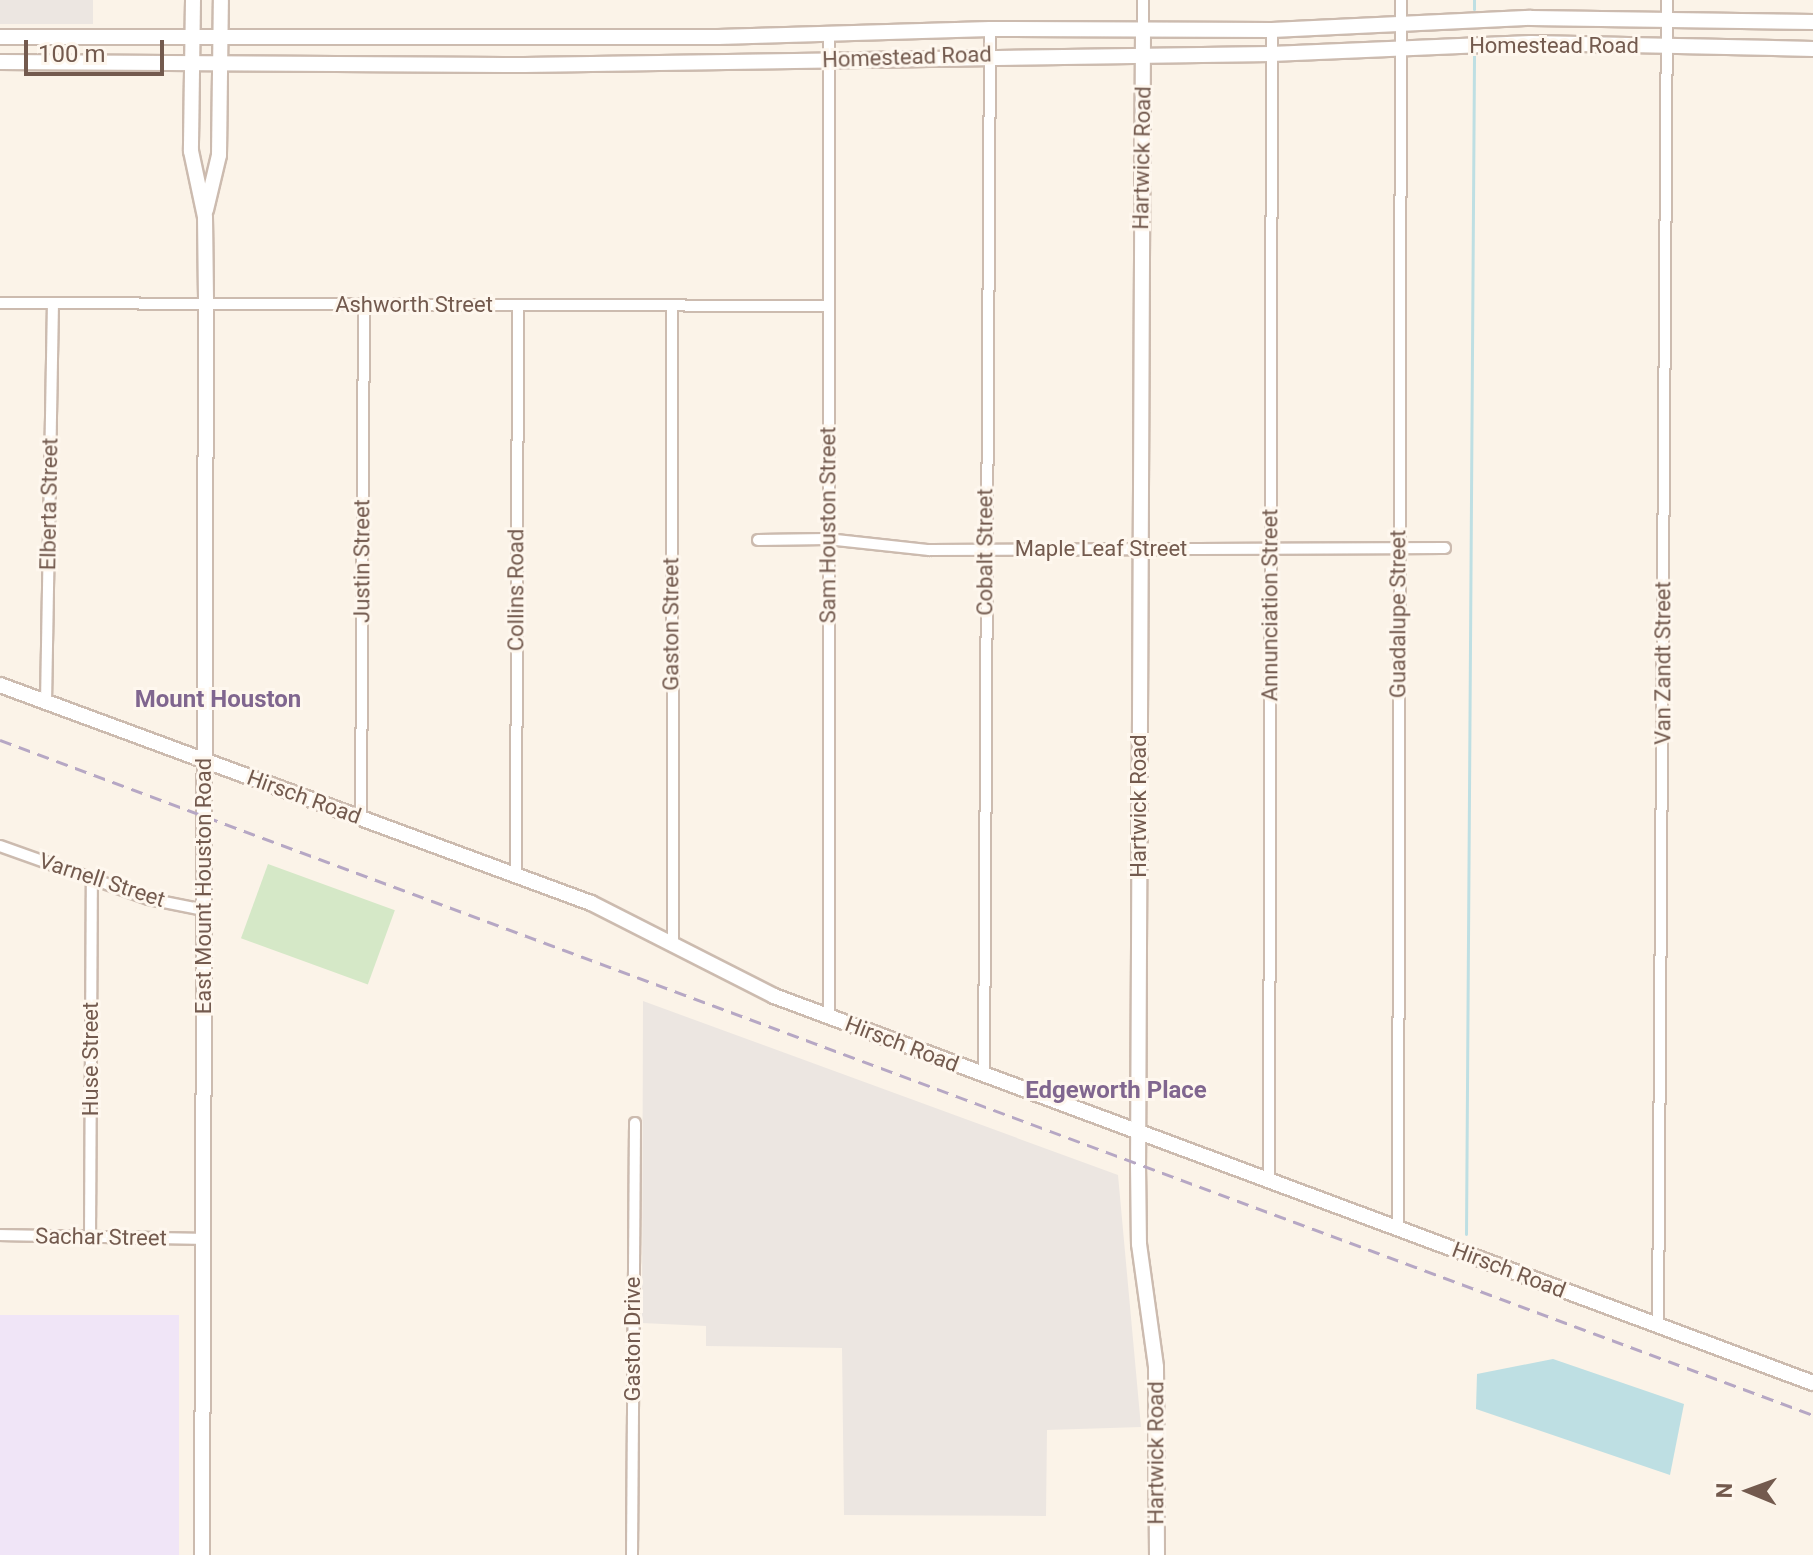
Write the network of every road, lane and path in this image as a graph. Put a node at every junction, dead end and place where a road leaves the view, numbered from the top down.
1 (193, 0) edge
2 (221, 0) edge
3 (1143, 0) edge
4 (1401, 0) edge
5 (1667, 0) edge
6 (1531, 18) junction
7 (1667, 21) junction
8 (1810, 22) edge
9 (1401, 24) junction
10 (990, 29) junction
11 (1143, 30) junction
12 (1272, 30) junction
13 (829, 34) junction
14 (0, 37) edge
15 (523, 37) junction
16 (684, 37) junction
17 (193, 38) junction
18 (221, 38) junction
19 (382, 38) junction
20 (1531, 43) junction
21 (1667, 47) junction
22 (1401, 48) junction
23 (1811, 49) edge
24 (991, 54) junction
25 (1271, 54) junction
26 (1143, 56) junction
27 (829, 60) junction
28 (0, 62) edge
29 (688, 62) junction
30 (192, 63) junction
31 (220, 64) junction
32 (383, 64) junction
33 (524, 65) junction
34 (205, 217) junction
35 (0, 303) edge
36 (53, 304) junction
37 (206, 304) junction
38 (364, 304) junction
39 (518, 305) junction
40 (672, 305) junction
41 (829, 306) junction
42 (827, 539) junction
43 (758, 540) dead end
44 (1445, 548) dead end
45 (984, 549) junction
46 (1270, 549) junction
47 (1398, 549) junction
48 (1140, 550) junction
49 (0, 685) edge
50 (46, 703) junction
51 (204, 760) junction
52 (361, 818) junction
53 (0, 846) edge
54 (516, 875) junction
55 (92, 880) junction
56 (204, 910) junction
57 (673, 943) junction
58 (829, 1015) junction
59 (984, 1075) junction
60 (635, 1123) dead end
61 (1138, 1131) junction
62 (1269, 1179) junction
63 (1398, 1229) junction
64 (0, 1235) edge
65 (90, 1238) junction
66 (203, 1239) junction
67 (1658, 1326) junction
68 (1813, 1383) edge
69 (202, 1555) edge
70 (632, 1555) edge
71 (1157, 1555) edge

1 - 17 main road, East Mount Houston Road
2 - 18 main road, East Mount Houston Road
3 - 11 street
4 - 9 street, Guadalupe Street
5 - 7 street, Van Zandt Street
6 - 7 main road, Homestead Road
6 - 9 main road, Homestead Road
6 - 20 main road
7 - 8 main road, Homestead Road
7 - 21 street, Van Zandt Street
8 - 23 main road
9 - 12 main road, Homestead Road
9 - 22 street, Guadalupe Street
10 - 11 main road, Homestead Road
10 - 13 main road, Homestead Road
10 - 24 street, Cobalt Street
11 - 12 main road, Homestead Road
11 - 26 main road, Hartwick Road
12 - 25 street, Annunciation Street
13 - 16 main road, Homestead Road
13 - 27 street, Sam Houston Street
14 - 17 main road, Homestead Road
15 - 16 main road, Homestead Road
15 - 19 main road, Homestead Road
15 - 33 main road
16 - 29 main road
17 - 18 main road, Homestead Road
17 - 30 main road, East Mount Houston Road
18 - 19 main road, Homestead Road
18 - 31 main road, East Mount Houston Road
19 - 32 main road
20 - 21 main road, Homestead Road
20 - 22 main road, Homestead Road
21 - 23 main road, Homestead Road
21 - 67 street, Van Zandt Street
22 - 25 main road, Homestead Road
22 - 47 street, Guadalupe Street
24 - 26 main road, Homestead Road
24 - 27 main road, Homestead Road
24 - 45 street, Cobalt Street
25 - 26 main road, Homestead Road
25 - 46 street, Annunciation Street
26 - 48 main road, Hartwick Road
27 - 29 main road, Homestead Road
27 - 41 street, Sam Houston Street
28 - 30 main road, Homestead Road
29 - 33 main road, Homestead Road
30 - 31 main road, Homestead Road
30 - 34 main road, East Mount Houston Road
31 - 32 main road, Homestead Road
31 - 34 main road, East Mount Houston Road
32 - 33 main road, Homestead Road
34 - 37 main road, East Mount Houston Road
35 - 36 street, Ashworth Street
36 - 37 street, Ashworth Street
36 - 50 street, Elberta Street
37 - 38 street, Ashworth Street
37 - 51 main road, East Mount Houston Road
38 - 39 street, Ashworth Street
38 - 52 street, Justin Street
39 - 40 street, Ashworth Street
39 - 54 street, Collins Road
40 - 41 street, Ashworth Street
40 - 57 street, Gaston Street
41 - 42 street, Sam Houston Street
42 - 43 street, Maple Leaf Street
42 - 45 street, Maple Leaf Street
42 - 58 street, Sam Houston Street
44 - 47 street, Maple Leaf Street
45 - 48 street, Maple Leaf Street
45 - 59 street, Cobalt Street
46 - 47 street, Maple Leaf Street
46 - 48 street, Maple Leaf Street
46 - 62 street, Annunciation Street
47 - 63 street, Guadalupe Street
48 - 61 main road, Hartwick Road
49 - 50 main road, Hirsch Road
50 - 51 main road, Hirsch Road
51 - 52 main road, Hirsch Road
51 - 56 main road, East Mount Houston Road
52 - 54 main road, Hirsch Road
53 - 55 street, Varnell Street
54 - 57 main road, Hirsch Road
55 - 56 street, Varnell Street
55 - 65 street, Huse Street
56 - 66 main road, East Mount Houston Road
57 - 58 main road, Hirsch Road
58 - 59 main road, Hirsch Road
59 - 61 main road, Hirsch Road
60 - 70 street, Gaston Drive
61 - 62 main road, Hirsch Road
61 - 71 main road, Hartwick Road
62 - 63 main road, Hirsch Road
63 - 67 main road, Hirsch Road
64 - 65 street, Sachar Street
65 - 66 street, Sachar Street
66 - 69 main road, East Mount Houston Road
67 - 68 main road, Hirsch Road

